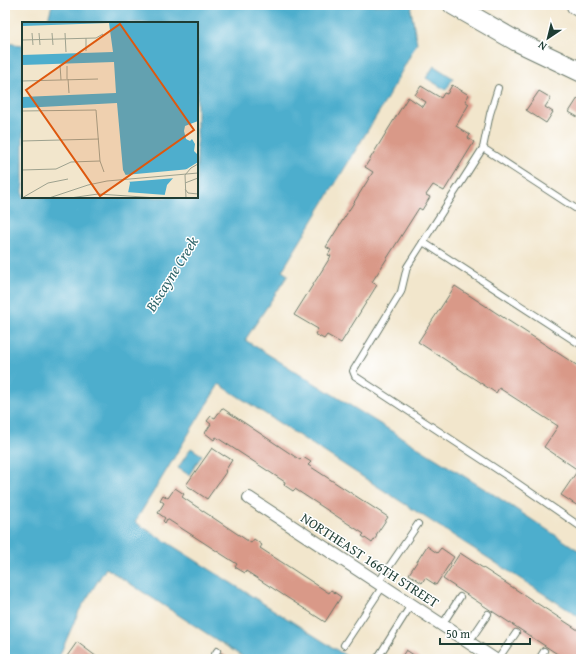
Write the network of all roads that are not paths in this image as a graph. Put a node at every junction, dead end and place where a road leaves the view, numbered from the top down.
1 (453, 5) edge
2 (576, 5) edge
3 (581, 8) edge
4 (581, 72) edge
5 (498, 88) dead end
6 (483, 148) junction
7 (581, 212) edge
8 (423, 242) junction
9 (581, 345) edge
10 (249, 498) dead end
11 (418, 524) dead end
12 (581, 527) edge
13 (380, 585) junction
14 (460, 597) dead end
15 (411, 605) junction
16 (488, 614) dead end
17 (442, 625) junction
18 (516, 633) dead end
19 (469, 642) junction
20 (344, 646) dead end
21 (217, 651) dead end
22 (544, 651) dead end
23 (212, 659) edge
24 (377, 659) edge
25 (494, 659) edge
26 (498, 659) edge
27 (539, 659) edge

1 - 4 main road
2 - 3 main road
5 - 6 lane
6 - 7 lane
6 - 8 lane
8 - 9 lane
8 - 12 lane
10 - 13 street, NORTHEAST 166TH STREET
11 - 13 lane
13 - 15 street, NORTHEAST 166TH STREET
13 - 20 lane
14 - 17 lane
15 - 17 street, NORTHEAST 166TH STREET
15 - 24 lane
16 - 19 lane
17 - 19 street, NORTHEAST 166TH STREET
18 - 26 lane
19 - 25 street, NORTHEAST 166TH STREET
21 - 23 lane
22 - 27 lane

